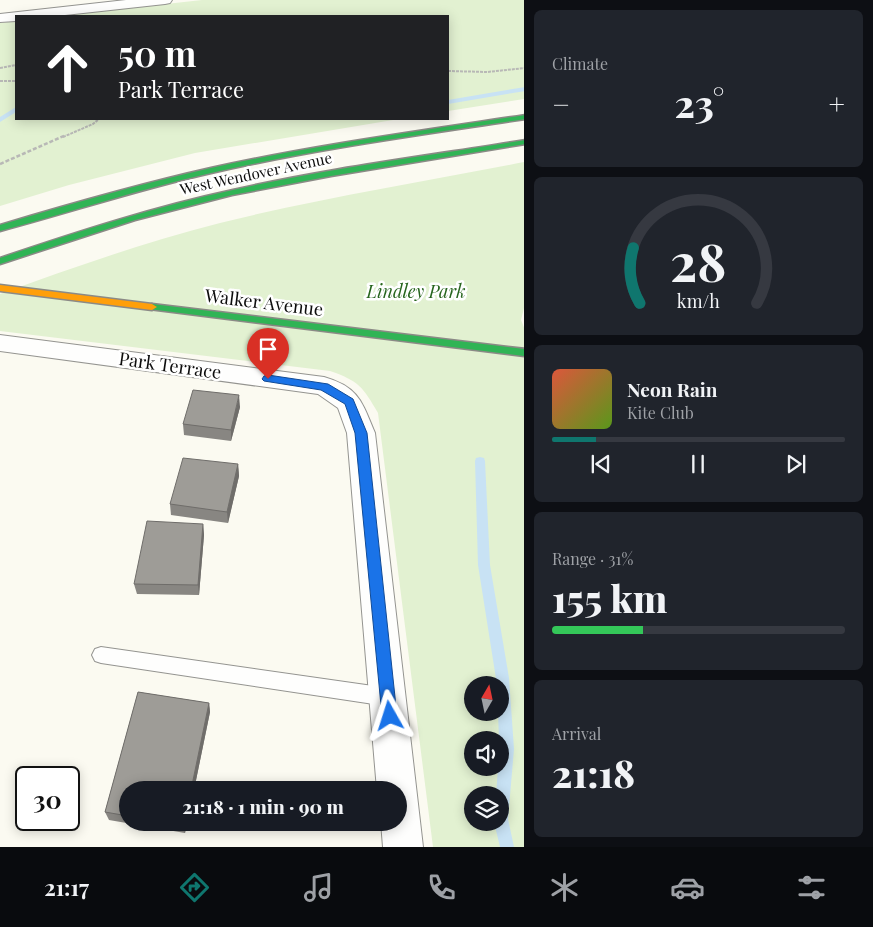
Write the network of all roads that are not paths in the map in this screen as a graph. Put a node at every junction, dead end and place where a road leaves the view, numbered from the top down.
1 (26, 0) edge
2 (165, 0) edge
3 (21, 14) junction
4 (15, 15) edge
5 (16, 15) edge
6 (0, 18) edge
7 (524, 116) edge
8 (524, 142) edge
9 (0, 228) edge
10 (0, 261) edge
11 (0, 288) edge
12 (0, 343) edge
13 (524, 353) edge
14 (101, 655) dead end
15 (388, 697) junction
16 (396, 781) edge
17 (401, 831) edge
18 (403, 847) edge

1 - 3 street
2 - 3 street
3 - 5 street
4 - 6 street
7 - 9 main road, West Wendover Avenue
8 - 10 main road, West Wendover Avenue
11 - 13 main road, Walker Avenue
12 - 15 street, Park Terrace
14 - 15 lane
15 - 16 street, Park Terrace
17 - 18 street, Park Terrace

